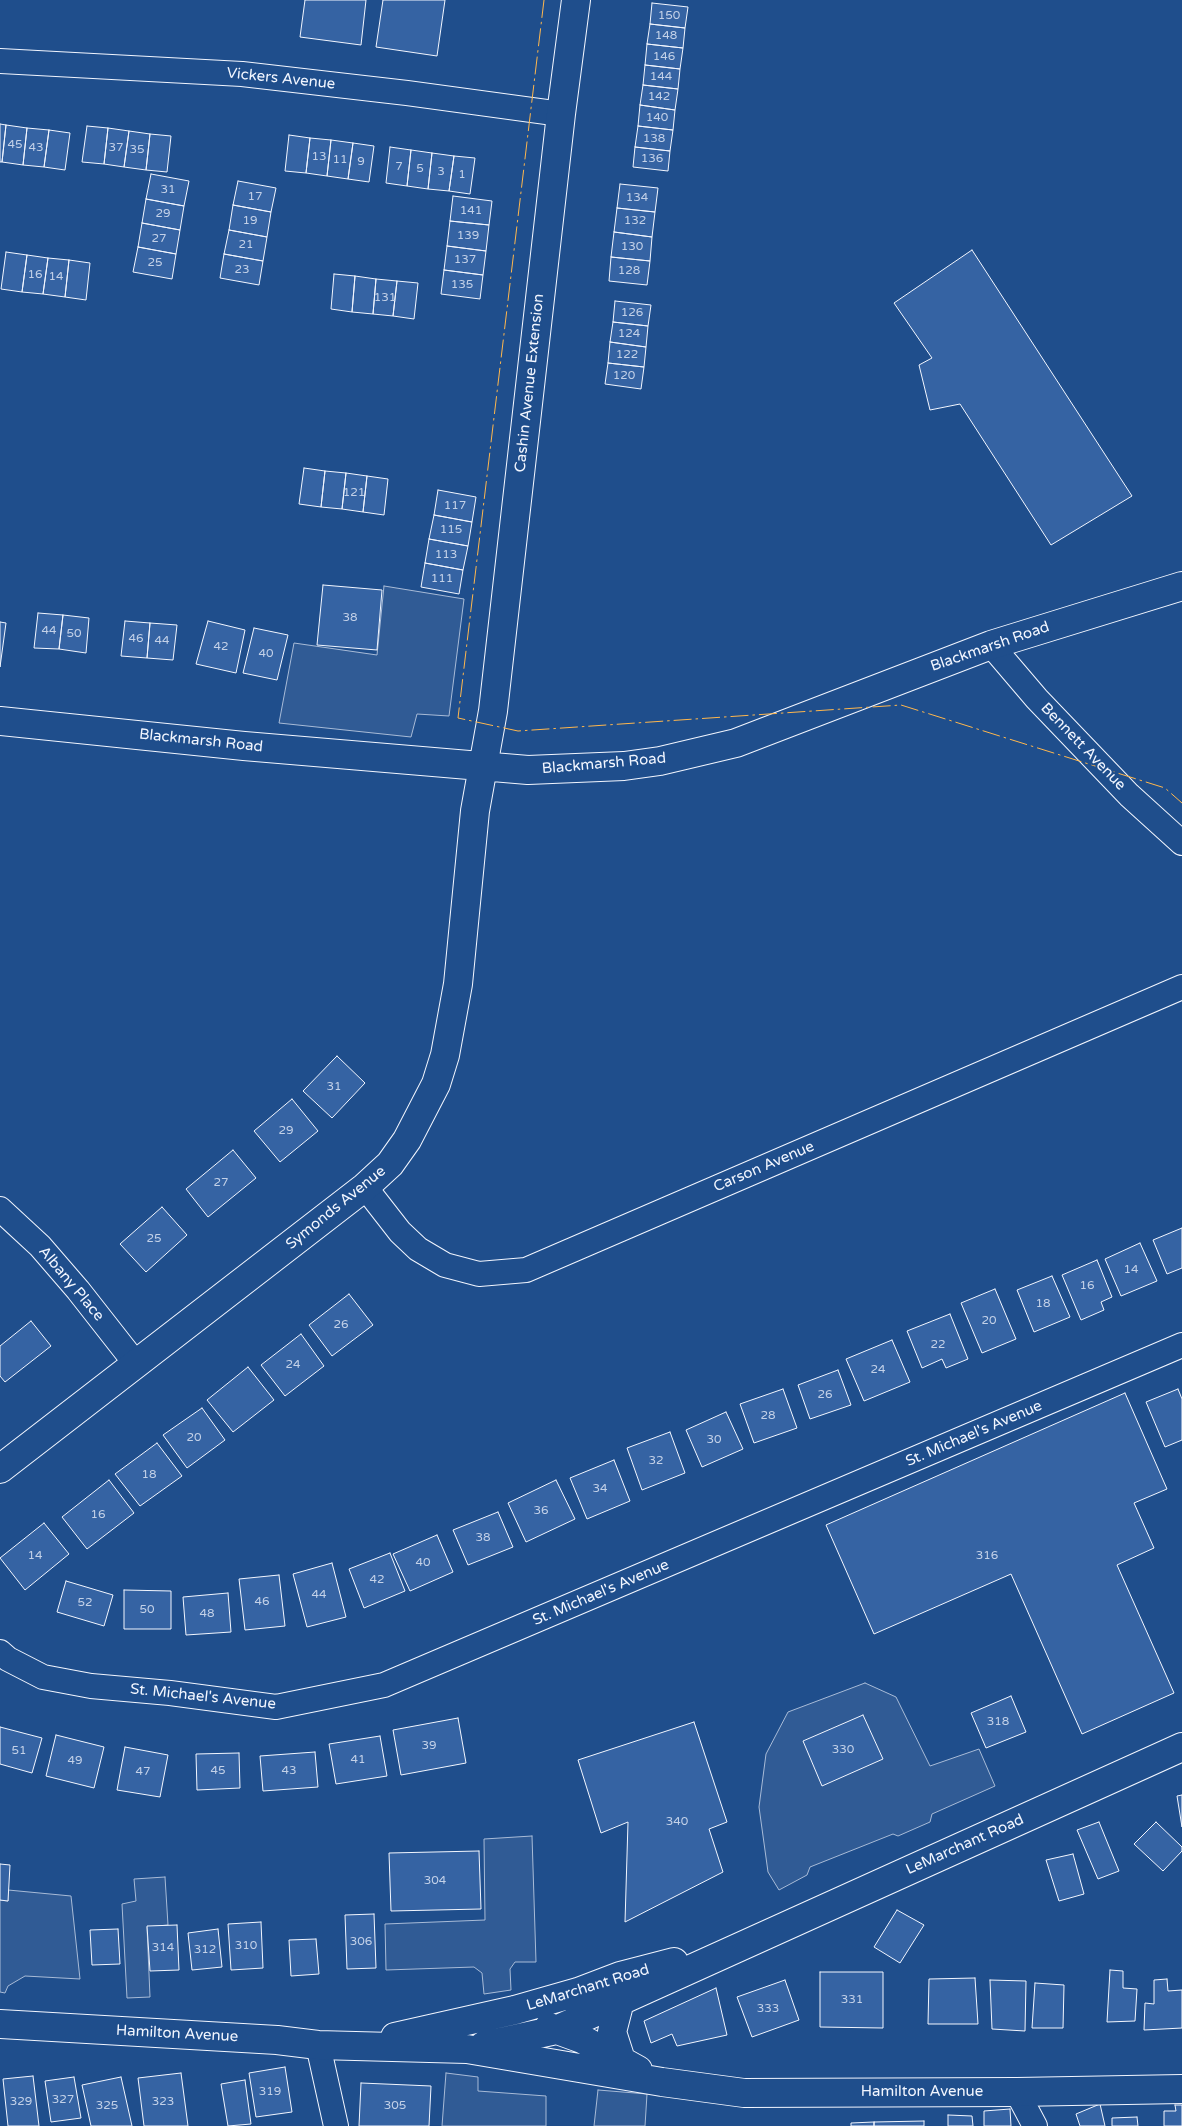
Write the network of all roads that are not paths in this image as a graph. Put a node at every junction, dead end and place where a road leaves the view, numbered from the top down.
1 (576, 0) edge
2 (0, 61) edge
3 (561, 114) junction
4 (1182, 586) edge
5 (991, 645) junction
6 (0, 721) edge
7 (484, 766) junction
8 (1182, 843) edge
9 (1182, 987) edge
10 (366, 1187) junction
11 (0, 1209) edge
12 (1182, 1345) edge
13 (136, 1364) junction
14 (0, 1469) edge
15 (0, 1652) edge
16 (1182, 1747) edge
17 (748, 1943) junction
18 (620, 2001) junction
19 (515, 2010) junction
20 (0, 2024) edge
21 (556, 2030) junction
22 (318, 2044) junction
23 (354, 2046) junction
24 (467, 2049) junction
25 (622, 2063) junction
26 (662, 2082) junction
27 (1182, 2089) edge
28 (1017, 2092) junction
29 (336, 2126) edge
30 (1035, 2126) edge

1 - 3 street, Cashin Avenue Extension
2 - 3 street, Vickers Avenue
3 - 7 street, Cashin Avenue Extension
4 - 5 street, Blackmarsh Road
5 - 7 street, Blackmarsh Road
5 - 8 street, Bennett Avenue
6 - 7 street, Blackmarsh Road
7 - 10 street, Symonds Avenue
9 - 10 street, Carson Avenue
10 - 13 street, Symonds Avenue
11 - 13 street, Albany Place
12 - 15 street, St. Michael's Avenue
13 - 14 street, Symonds Avenue
16 - 17 street, LeMarchant Road
17 - 18 street, LeMarchant Road
17 - 19 street, LeMarchant Road
18 - 21 street, LeMarchant Road
18 - 25 street
19 - 21 street, Hamilton Avenue
19 - 23 street, Hamilton Avenue
20 - 22 street, Hamilton Avenue
21 - 24 street, LeMarchant Road
21 - 25 street, Hamilton Avenue
22 - 23 street, Hamilton Avenue
22 - 29 street
23 - 24 street, Hamilton Avenue
24 - 26 street, Hamilton Avenue
25 - 26 street, Hamilton Avenue
26 - 28 street, Hamilton Avenue
27 - 28 street, Hamilton Avenue
28 - 30 street

